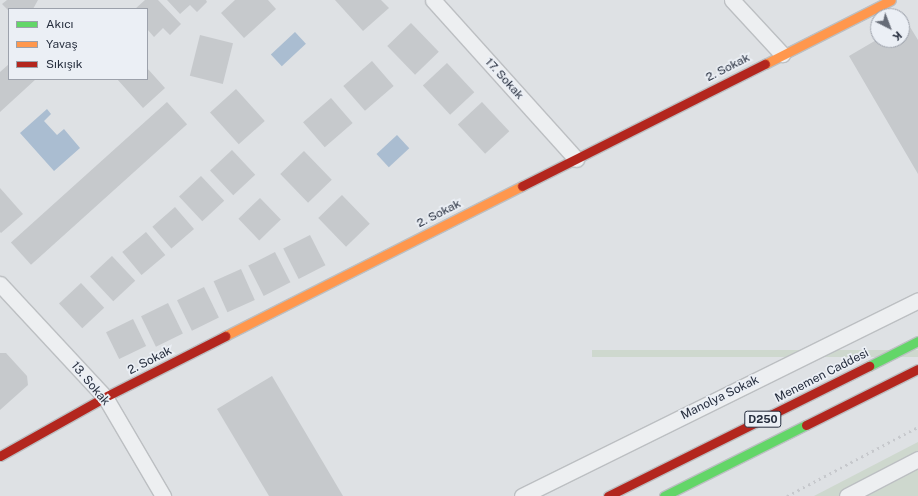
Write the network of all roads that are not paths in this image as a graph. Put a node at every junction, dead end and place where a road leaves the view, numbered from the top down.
1 (433, 0) edge
2 (732, 0) edge
3 (891, 0) edge
4 (782, 54) junction
5 (576, 159) junction
6 (0, 284) edge
7 (918, 300) edge
8 (918, 341) edge
9 (918, 369) edge
10 (105, 397) junction
11 (0, 456) edge
12 (918, 459) edge
13 (163, 496) edge
14 (522, 496) edge
15 (608, 496) edge
16 (664, 496) edge
17 (847, 496) edge

1 - 5 street, 17. Sokak
2 - 4 street
3 - 4 main road, 2. Sokak
4 - 5 main road, 2. Sokak
5 - 10 main road, 2. Sokak
6 - 10 street, 13. Sokak
7 - 14 street, Manolya Sokak
8 - 15 main road, Menemen Caddesi / D250
9 - 16 main road, D250
10 - 11 main road, 2. Sokak
10 - 13 street, 13. Sokak
12 - 17 street

